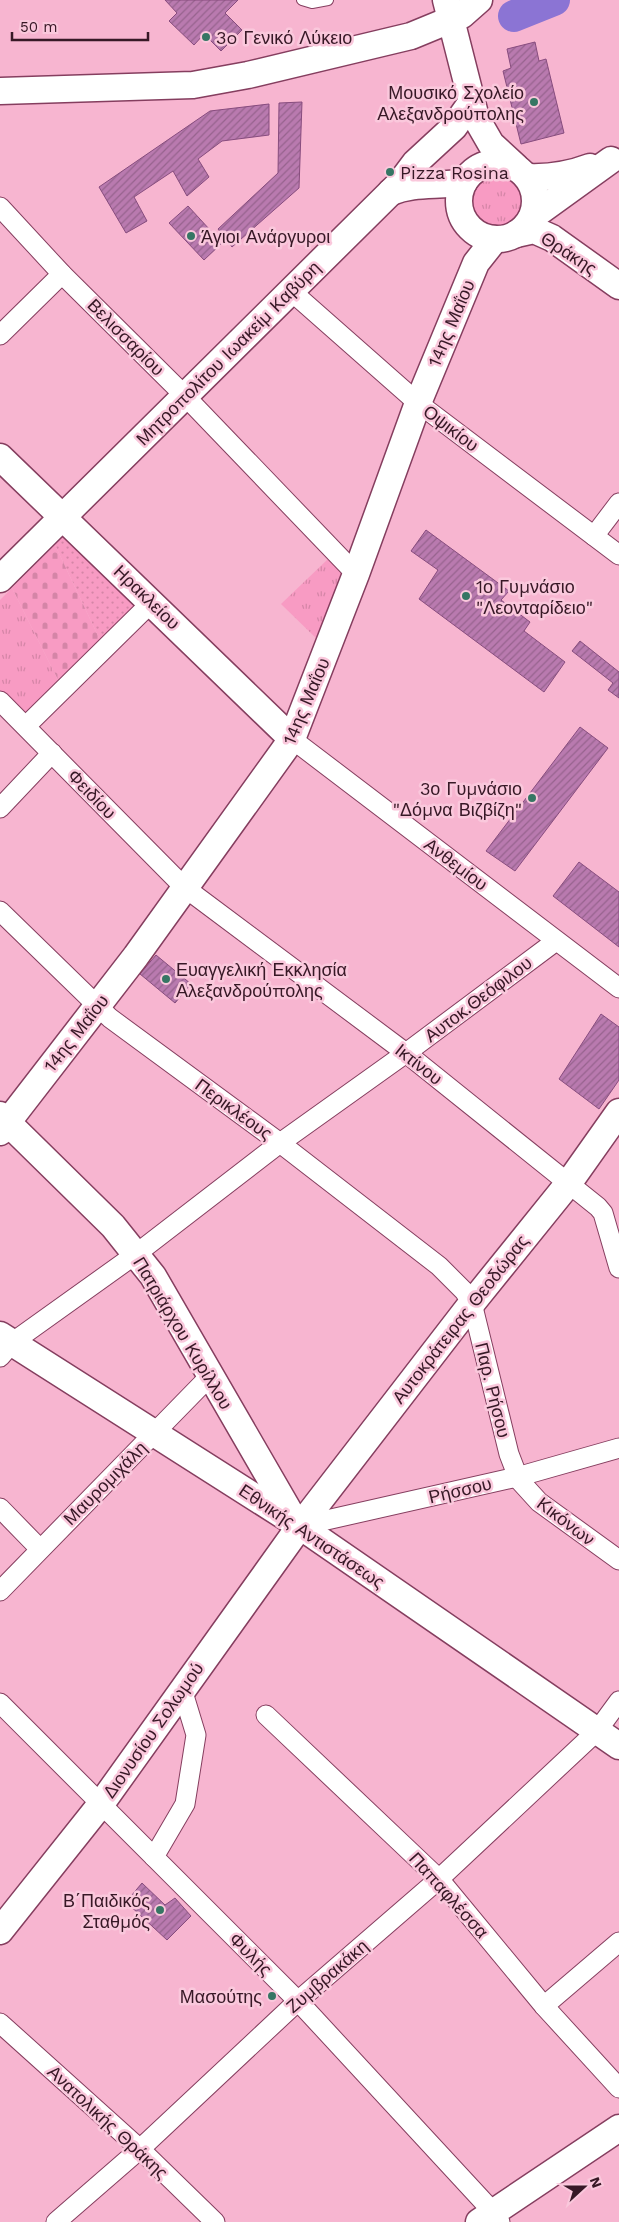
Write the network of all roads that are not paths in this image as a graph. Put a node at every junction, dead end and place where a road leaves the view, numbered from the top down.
1 (302, 0) edge
2 (328, 0) edge
3 (479, 0) edge
4 (448, 10) edge
5 (411, 36) junction
6 (460, 60) junction
7 (0, 91) edge
8 (471, 103) junction
9 (615, 158) edge
10 (522, 172) junction
11 (468, 176) junction
12 (391, 192) junction
13 (0, 207) edge
14 (514, 230) junction
15 (62, 274) junction
16 (619, 286) edge
17 (291, 291) junction
18 (0, 335) edge
19 (185, 396) junction
20 (418, 403) junction
21 (0, 457) edge
22 (619, 503) edge
23 (62, 517) junction
24 (594, 536) junction
25 (619, 555) edge
26 (356, 574) junction
27 (1, 575) edge
28 (152, 602) junction
29 (0, 701) edge
30 (26, 726) junction
31 (292, 739) junction
32 (52, 753) junction
33 (0, 808) edge
34 (184, 887) junction
35 (0, 911) edge
36 (556, 940) junction
37 (619, 988) edge
38 (97, 1006) junction
39 (406, 1053) junction
40 (619, 1112) edge
41 (2, 1123) edge
42 (280, 1143) junction
43 (568, 1184) junction
44 (136, 1254) junction
45 (619, 1268) edge
46 (472, 1303) junction
47 (4, 1344) edge
48 (210, 1376) junction
49 (155, 1433) junction
50 (619, 1448) edge
51 (517, 1477) junction
52 (0, 1508) edge
53 (300, 1526) junction
54 (40, 1549) junction
55 (619, 1560) edge
56 (0, 1591) edge
57 (182, 1689) junction
58 (619, 1701) edge
59 (0, 1703) edge
60 (266, 1715) dead end
61 (597, 1731) junction
62 (619, 1746) edge
63 (101, 1804) junction
64 (154, 1857) junction
65 (439, 1879) junction
66 (0, 1931) edge
67 (619, 1942) edge
68 (298, 2001) junction
69 (544, 2006) junction
70 (0, 2023) edge
71 (619, 2088) edge
72 (619, 2128) edge
73 (140, 2150) junction
74 (491, 2219) edge
75 (56, 2222) edge
76 (215, 2222) edge

1 - 2 lane
3 - 4 street
4 - 5 street
4 - 6 street
5 - 6 street
5 - 7 street
6 - 8 street
8 - 10 street
8 - 11 street
8 - 12 street, Μητροπολίτου Ιωακείμ Καβύρη
9 - 10 street
9 - 14 street, 14ης Μαΐου
10 - 11 street
10 - 14 street
11 - 12 street
11 - 14 street
12 - 17 street, Μητροπολίτου Ιωακείμ Καβύρη
13 - 15 street, Βελισσαρίου
14 - 16 street, Θράκης
14 - 20 street, 14ης Μαΐου
15 - 18 street
15 - 19 street, Βελισσαρίου
17 - 19 street, Μητροπολίτου Ιωακείμ Καβύρη
17 - 20 street, Οψικίου
19 - 23 street, Μητροπολίτου Ιωακείμ Καβύρη
19 - 26 street, Βελισσαρίου
20 - 24 street, Οψικίου
20 - 26 street, 14ης Μαΐου
21 - 23 street, Ηρακλείου
22 - 24 street
23 - 27 street, Μητροπολίτου Ιωακείμ Καβύρη
23 - 28 street, Ηρακλείου
24 - 25 street, Οψικίου
26 - 31 street, 14ης Μαΐου
28 - 30 street
28 - 31 street, Ηρακλείου
29 - 30 street, Φειδίου
30 - 32 street, Φειδίου
31 - 34 street, 14ης Μαΐου
31 - 36 street, Ανθεμίου
32 - 33 street
32 - 34 street, Φειδίου
34 - 38 street, 14ης Μαΐου
34 - 39 street, Ικτίνου
35 - 38 street, Περικλέους
36 - 37 street, Ανθεμίου
36 - 39 street, Αυτοκ.Θεόφιλου
38 - 41 street, 14ης Μαΐου
38 - 42 street, Περικλέους
39 - 42 street, Αυτοκ.Θεόφιλου
39 - 43 street, Ικτίνου
40 - 43 street, Αυτοκράτειρας Θεοδώρας
41 - 44 street, Πατριάρχου Κυρίλλου
42 - 44 street, Αυτοκ.Θεόφιλου
42 - 46 street, Περικλέους
43 - 45 street, Ικτίνου
43 - 46 street, Αυτοκράτειρας Θεοδώρας
44 - 47 street, Αυτοκ.Θεόφιλου
44 - 48 street, Πατριάρχου Κυρίλλου
46 - 51 street, Παρ. Ρήσου
46 - 53 street, Αυτοκράτειρας Θεοδώρας
47 - 49 street, Εθνικής Αντιστάσεως
48 - 49 street, Μαυρομιχάλη
48 - 53 street, Πατριάρχου Κυρίλλου
49 - 53 street, Εθνικής Αντιστάσεως
49 - 54 street, Μαυρομιχάλη
50 - 51 street, Ρήσσου
51 - 53 street, Ρήσσου
51 - 55 street, Κικόνων
52 - 54 street
53 - 57 street, Διονυσίου Σολωμού
53 - 61 street, Εθνικής Αντιστάσεως
54 - 56 street, Μαυρομιχάλη
57 - 63 street, Διονυσίου Σολωμού
57 - 64 street
58 - 61 street, Ζυμβρακάκη
59 - 63 street, Φυλής
60 - 65 street, Παπαφλέσσα
61 - 62 street, Εθνικής Αντιστάσεως
61 - 65 street, Ζυμβρακάκη
63 - 64 street, Φυλής
63 - 66 street, Διονυσίου Σολωμού
64 - 68 street, Φυλής
65 - 68 street, Ζυμβρακάκη
65 - 69 street, Παπαφλέσσα
67 - 69 street
68 - 73 street, Ζυμβρακάκη
68 - 74 street, Φυλής
69 - 71 street, Παπαφλέσσα
70 - 73 street, Ανατολικής Θράκης
72 - 74 street
73 - 75 street, Ζυμβρακάκη
73 - 76 street, Ανατολικής Θράκης

